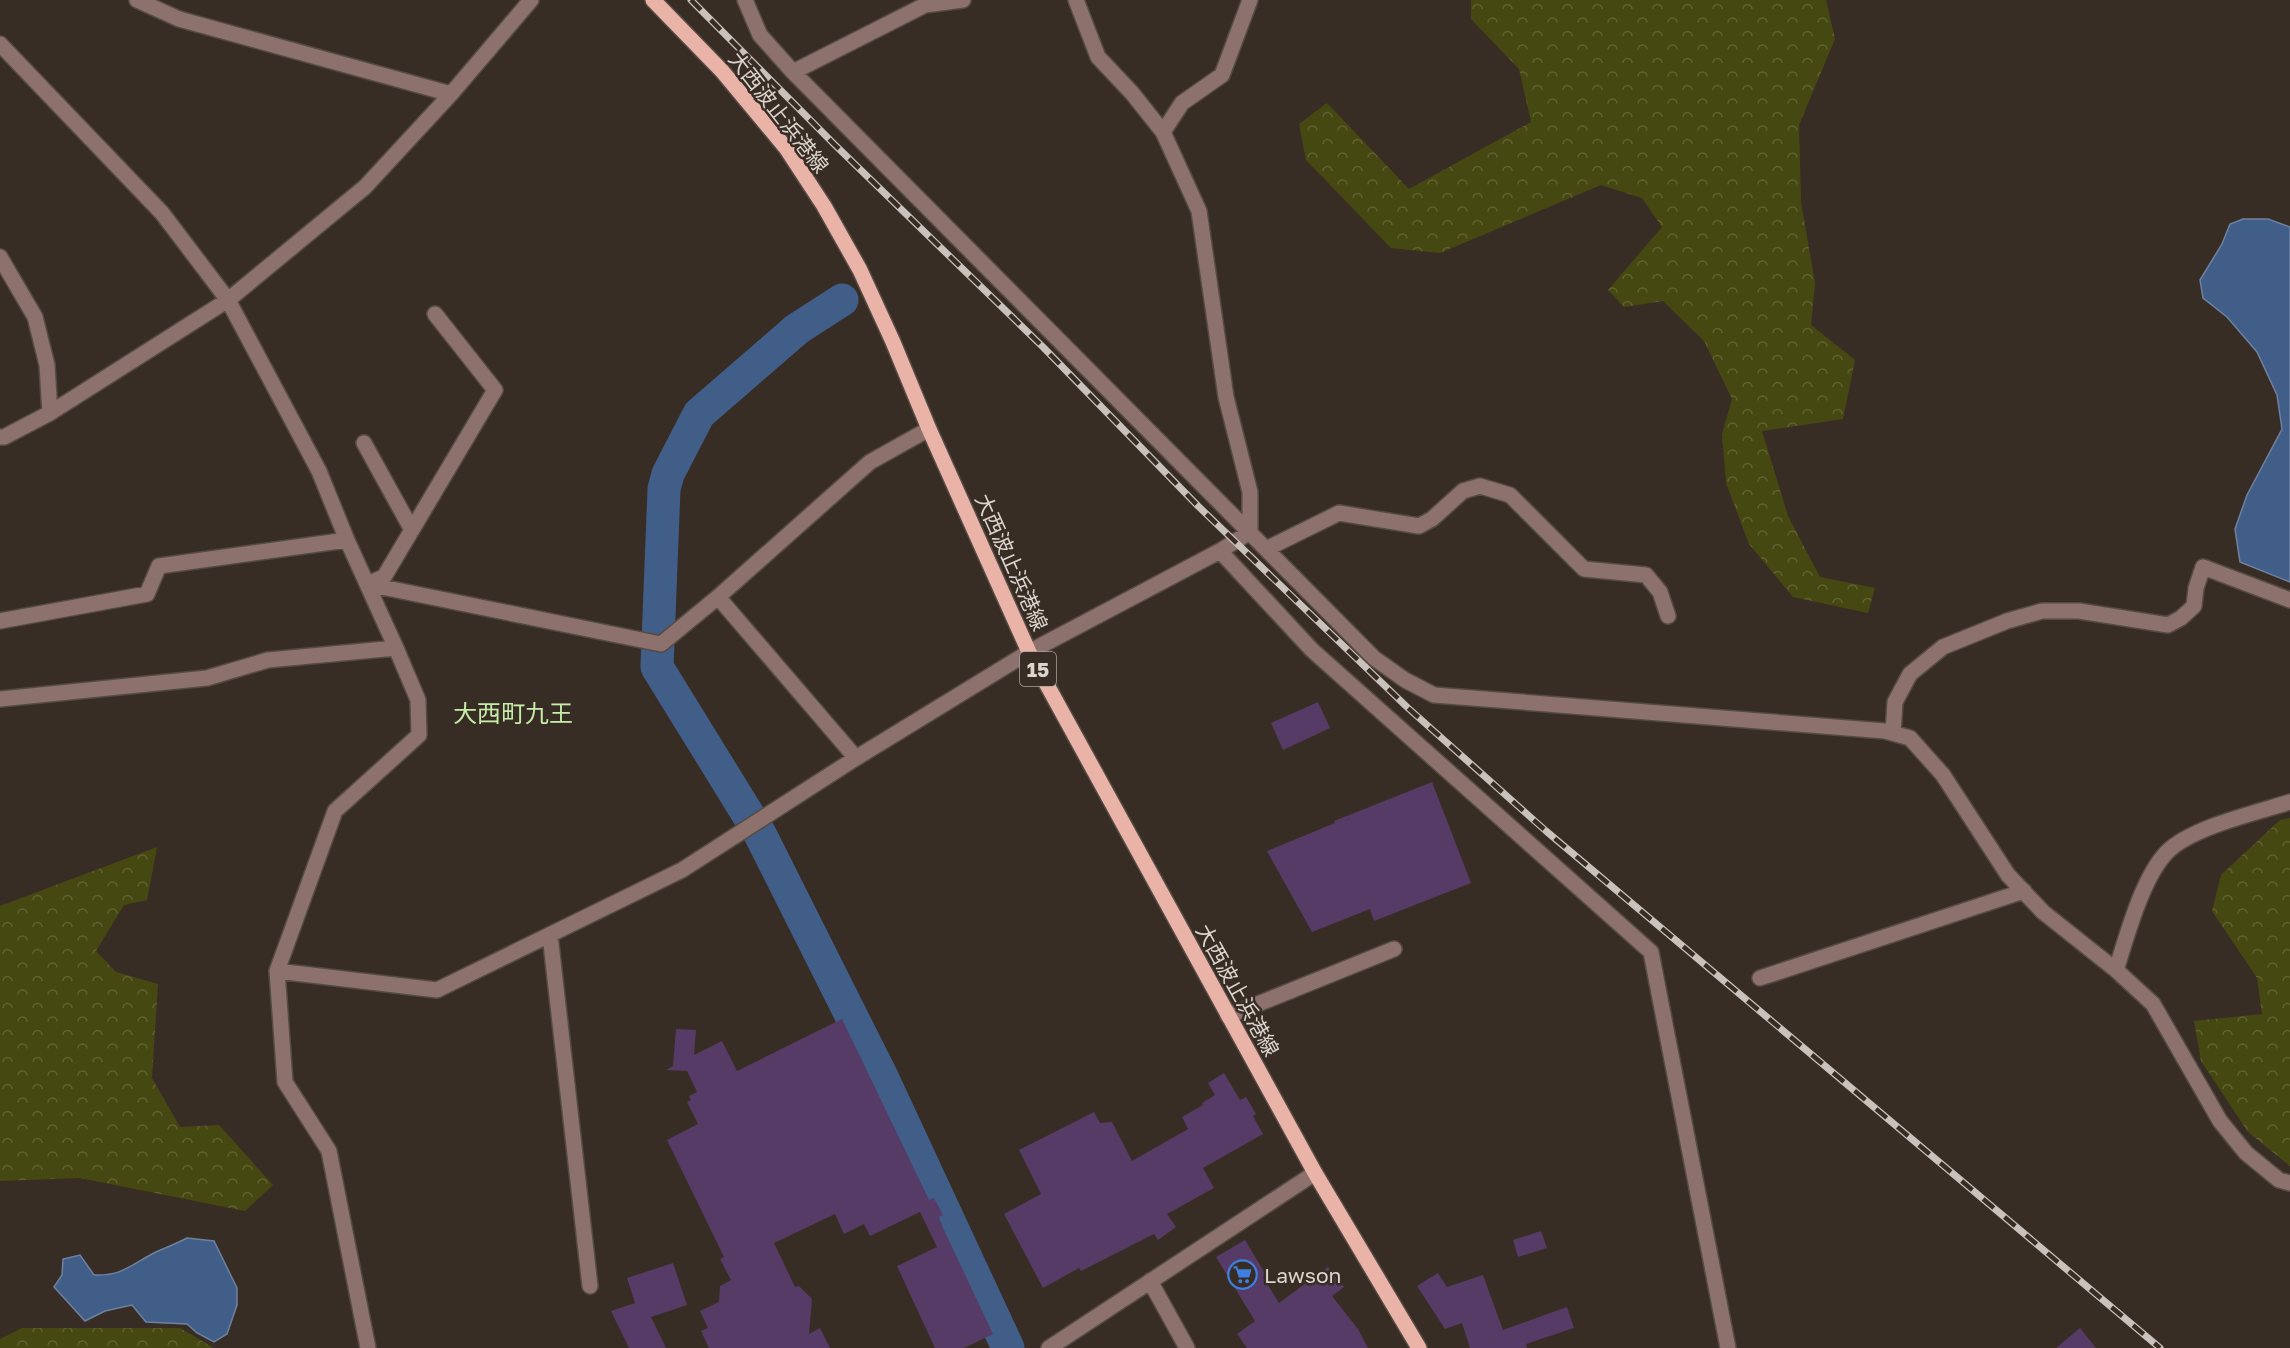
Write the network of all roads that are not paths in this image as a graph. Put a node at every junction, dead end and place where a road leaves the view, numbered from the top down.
1 (137, 0) edge
2 (531, 0) edge
3 (654, 0) edge
4 (745, 0) edge
5 (963, 0) edge
6 (1076, 0) edge
7 (1250, 0) edge
8 (0, 44) edge
9 (793, 72) junction
10 (451, 93) junction
11 (1162, 132) junction
12 (0, 257) edge
13 (228, 300) junction
14 (435, 314) dead end
15 (50, 413) junction
16 (929, 429) junction
17 (0, 437) edge
18 (364, 443) dead end
19 (412, 530) junction
20 (1250, 532) junction
21 (347, 540) junction
22 (1266, 549) junction
23 (1220, 551) junction
24 (367, 584) junction
25 (718, 597) junction
26 (2290, 600) edge
27 (1668, 616) dead end
28 (0, 621) edge
29 (396, 648) junction
30 (1029, 652) junction
31 (0, 699) edge
32 (1893, 733) junction
33 (856, 758) junction
34 (2290, 802) edge
35 (2024, 891) junction
36 (550, 935) junction
37 (1395, 949) dead end
38 (277, 970) junction
39 (2116, 970) junction
40 (1760, 978) dead end
41 (1228, 1016) junction
42 (1315, 1173) junction
43 (2290, 1183) edge
44 (1150, 1281) junction
45 (590, 1286) dead end
46 (368, 1348) edge
47 (1049, 1348) edge
48 (1187, 1348) edge
49 (1419, 1348) edge
50 (1728, 1348) edge

1 - 10 street
2 - 10 street
3 - 16 main road, 大西波止浜港線 / 15
4 - 9 street
5 - 9 street
6 - 11 street
7 - 11 street
8 - 13 street
9 - 20 street
10 - 13 street
11 - 20 street
12 - 15 street
13 - 15 street
13 - 21 street
14 - 19 street
15 - 17 street
16 - 25 street
16 - 30 main road, 大西波止浜港線 / 15
18 - 19 street
19 - 24 street
20 - 22 street
20 - 23 street
21 - 24 street
21 - 28 street
22 - 27 street
22 - 32 street
23 - 30 street
23 - 50 street
24 - 25 street
24 - 29 street
25 - 33 street
26 - 32 street
29 - 31 street
29 - 38 street
30 - 33 street
30 - 41 main road, 大西波止浜港線 / 15
32 - 35 street
33 - 36 street
34 - 39 street
35 - 39 street
35 - 40 street
36 - 38 street
36 - 45 street
37 - 41 street
38 - 46 street
39 - 43 street
41 - 42 main road, 大西波止浜港線 / 15
42 - 44 street
42 - 49 main road, 大西波止浜港線 / 15
44 - 47 street
44 - 48 street

